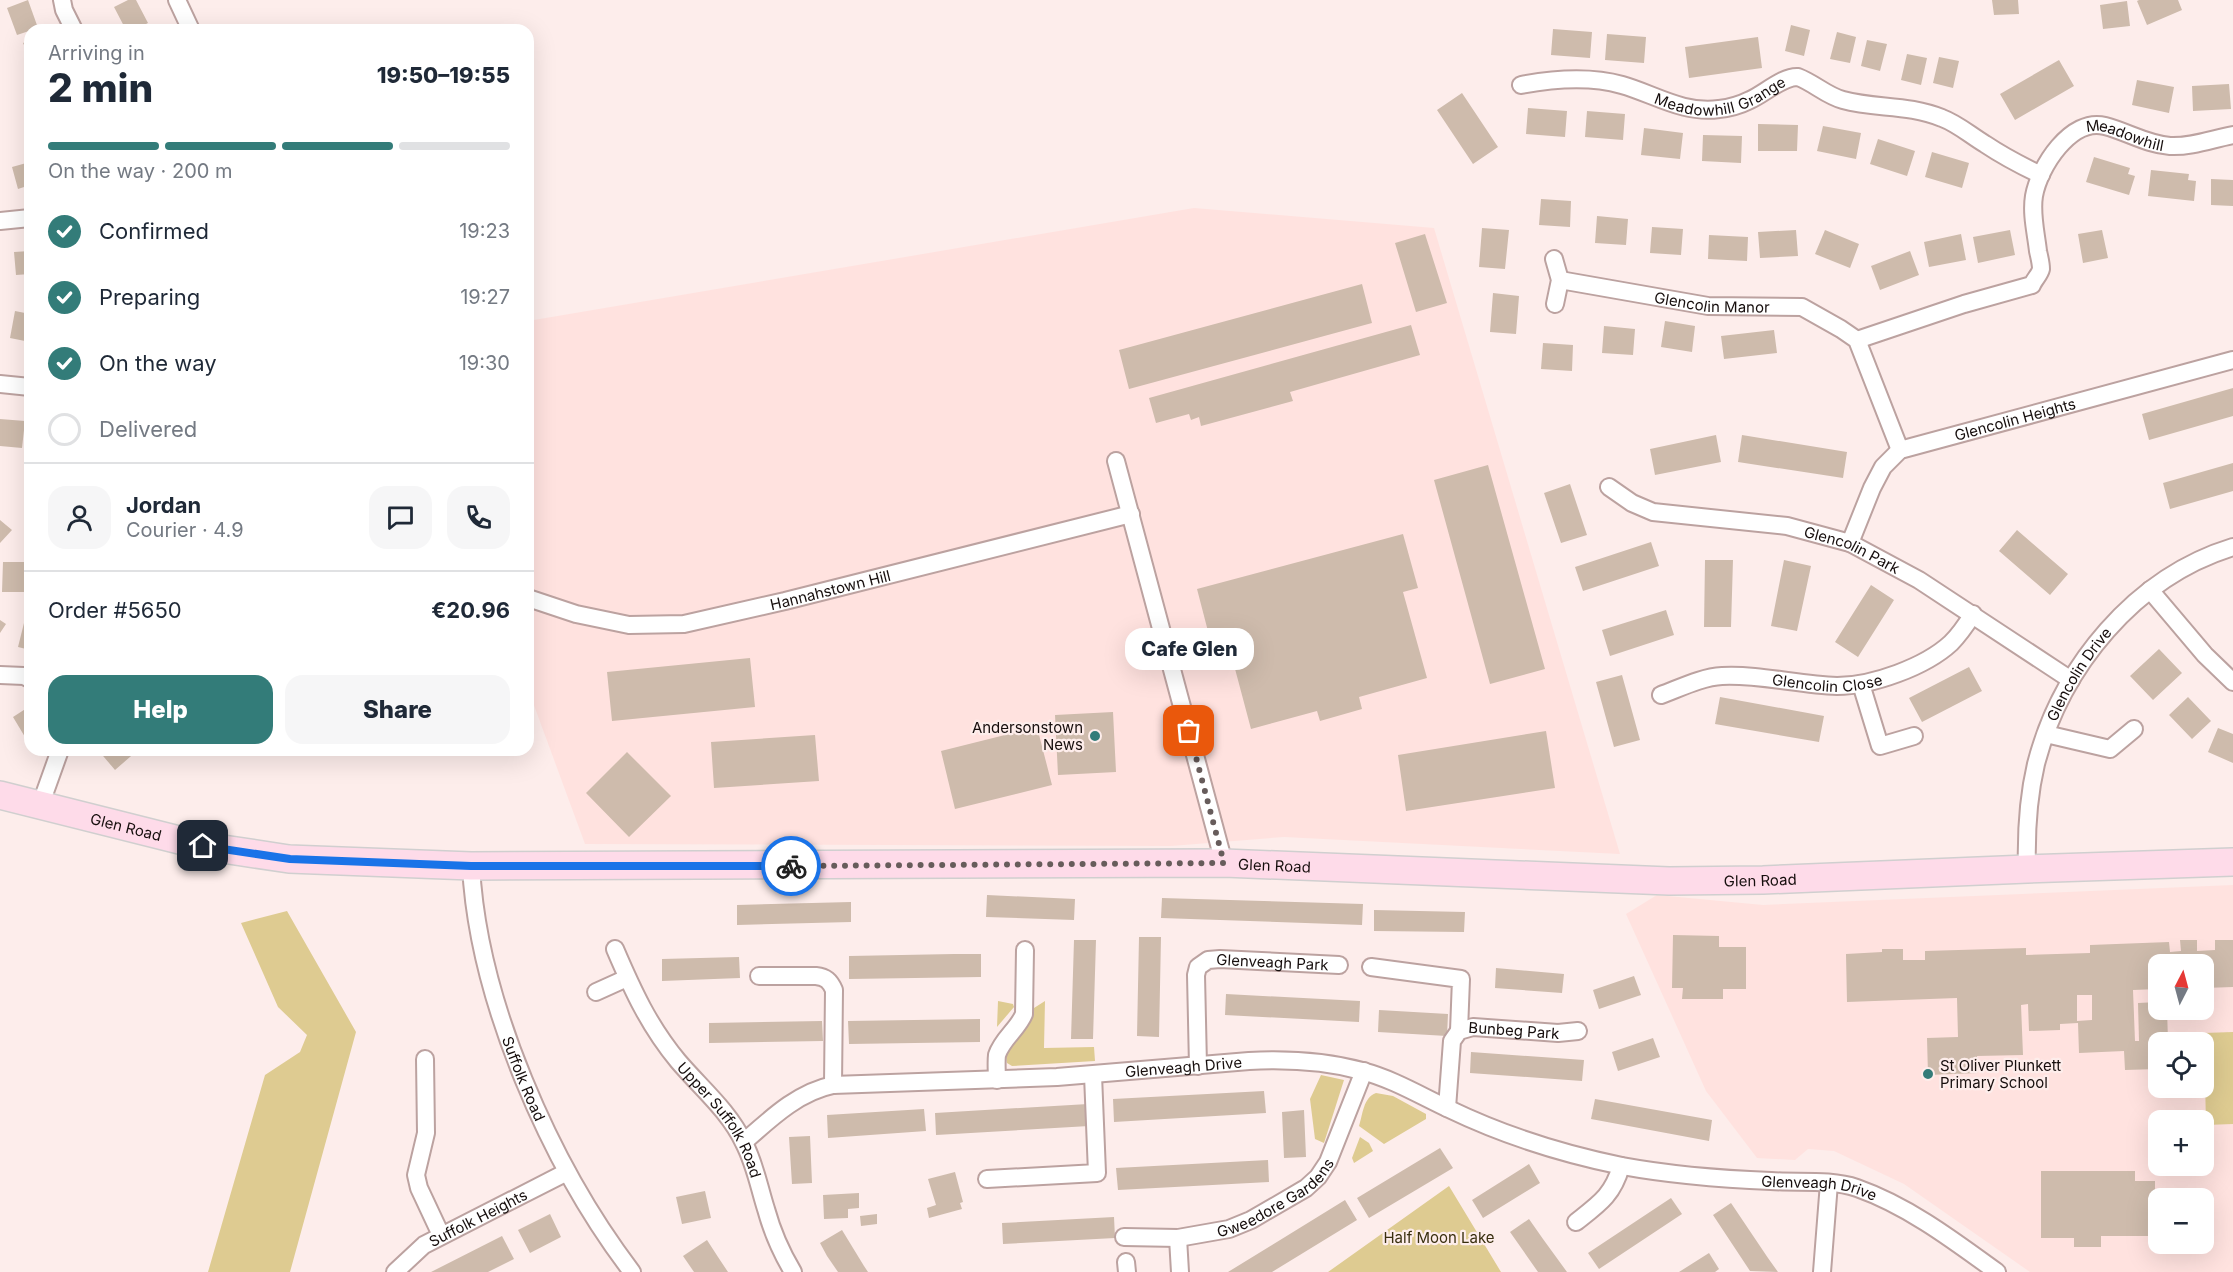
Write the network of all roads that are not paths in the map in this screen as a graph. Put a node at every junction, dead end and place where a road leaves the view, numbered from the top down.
1 (62, 0) edge
2 (177, 0) edge
3 (71, 24) edge
4 (188, 24) edge
5 (1521, 86) dead end
6 (2233, 135) edge
7 (2041, 175) junction
8 (24, 219) edge
9 (0, 221) edge
10 (1554, 259) dead end
11 (1560, 280) junction
12 (1555, 304) dead end
13 (1857, 340) junction
14 (2233, 360) edge
15 (0, 384) edge
16 (24, 386) edge
17 (1900, 450) junction
18 (1116, 461) dead end
19 (1609, 487) dead end
20 (1131, 514) junction
21 (1850, 543) junction
22 (2233, 547) edge
23 (2150, 590) junction
24 (534, 600) edge
25 (1973, 614) junction
26 (0, 675) edge
27 (24, 676) edge
28 (2070, 680) junction
29 (2233, 682) edge
30 (1861, 684) junction
31 (1661, 695) dead end
32 (2134, 729) dead end
33 (2046, 734) junction
34 (1914, 736) dead end
35 (58, 756) edge
36 (0, 795) edge
37 (40, 806) junction
38 (2233, 862) edge
39 (1224, 863) junction
40 (471, 866) junction
41 (2027, 868) junction
42 (615, 950) dead end
43 (1025, 950) dead end
44 (1339, 965) dead end
45 (1371, 968) dead end
46 (759, 976) dead end
47 (627, 978) junction
48 (596, 992) dead end
49 (1460, 1031) junction
50 (1578, 1031) dead end
51 (425, 1059) dead end
52 (1198, 1066) junction
53 (1364, 1071) junction
54 (1093, 1075) junction
55 (997, 1080) junction
56 (833, 1085) junction
57 (1448, 1108) junction
58 (744, 1143) junction
59 (1621, 1166) junction
60 (567, 1172) junction
61 (987, 1179) dead end
62 (1829, 1184) junction
63 (1576, 1222) dead end
64 (441, 1234) junction
65 (1124, 1237) dead end
66 (1178, 1238) junction
67 (395, 1272) edge
68 (632, 1272) edge
69 (793, 1272) edge
70 (1180, 1272) edge
71 (1822, 1272) edge
72 (1997, 1272) edge

1 - 3 street
2 - 4 street
5 - 7 street, Meadowhill Grange
6 - 7 street, Meadowhill
7 - 13 street
8 - 9 street
10 - 11 street
11 - 12 street
11 - 13 street, Glencolin Manor
13 - 17 street
14 - 17 street, Glencolin Heights
15 - 16 street
17 - 21 street
18 - 20 street
19 - 21 street, Glencolin Park
20 - 24 street, Hannahstown Hill
20 - 39 street
21 - 25 street, Glencolin Park
22 - 23 street, Glencolin Drive
23 - 28 street, Glencolin Drive
23 - 29 street
25 - 28 street, Glencolin Park
25 - 30 street, Glencolin Close
26 - 27 street
28 - 33 street, Glencolin Drive
30 - 31 street, Glencolin Close
30 - 34 street
32 - 33 street
33 - 41 street, Glencolin Drive
35 - 37 street
36 - 37 main road, Glen Road
37 - 40 main road, Glen Road
38 - 41 main road, Glen Road
39 - 40 main road, Glen Road
39 - 41 main road, Glen Road
40 - 60 street, Suffolk Road
42 - 47 street, Upper Suffolk Road
43 - 55 street
44 - 52 street, Glenveagh Park
45 - 49 street
46 - 56 street
47 - 48 street
47 - 58 street, Upper Suffolk Road
49 - 50 street, Bunbeg Park
49 - 57 street, Bunbeg Park
51 - 64 street
52 - 53 street, Glenveagh Drive
52 - 54 street, Glenveagh Drive
53 - 57 street, Glenveagh Drive
53 - 66 street, Gweedore Gardens
54 - 55 street, Glenveagh Drive
54 - 61 street
55 - 56 street, Glenveagh Drive
56 - 58 street, Glenveagh Drive
57 - 59 street, Glenveagh Drive
58 - 69 street, Upper Suffolk Road
59 - 62 street, Glenveagh Drive
59 - 63 street
60 - 64 street, Suffolk Heights
60 - 68 street, Suffolk Road
62 - 71 street
62 - 72 street, Glenveagh Drive
64 - 67 street, Suffolk Heights
65 - 66 street, Gweedore Gardens
66 - 70 street

